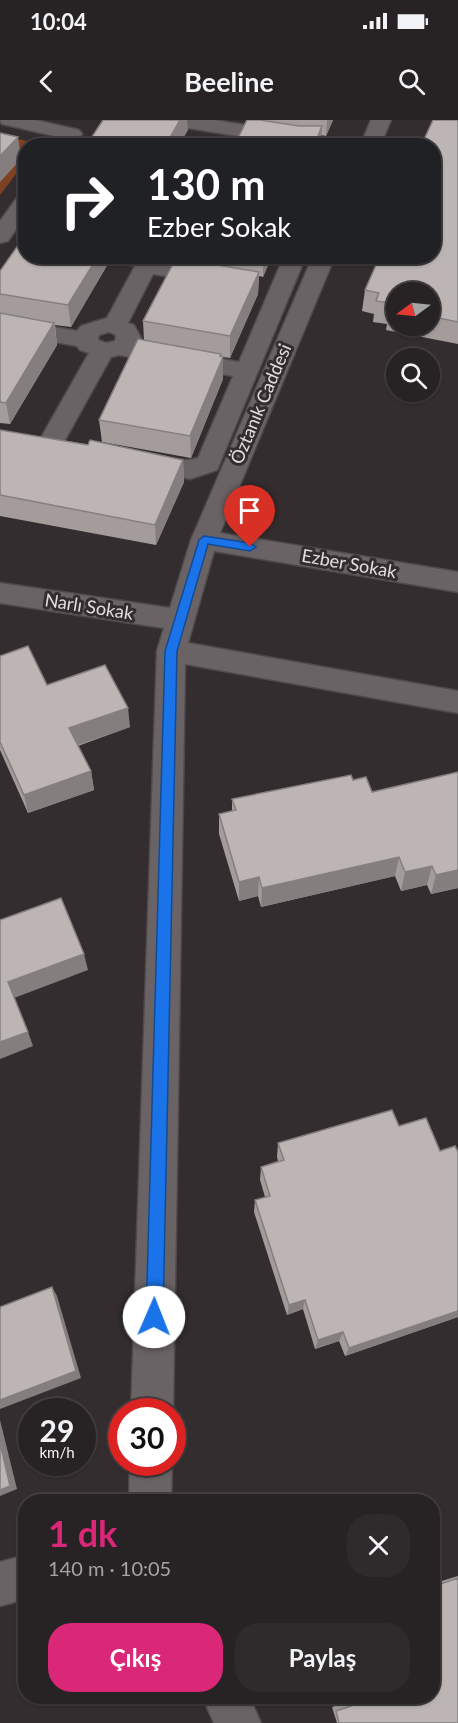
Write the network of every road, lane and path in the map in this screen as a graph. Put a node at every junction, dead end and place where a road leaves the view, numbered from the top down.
1 (9, 120) edge
2 (176, 120) edge
3 (381, 120) edge
4 (224, 124) edge
5 (72, 133) edge
6 (216, 138) edge
7 (328, 138) edge
8 (373, 138) edge
9 (18, 211) edge
10 (0, 236) edge
11 (147, 264) edge
12 (162, 264) edge
13 (289, 264) edge
14 (321, 264) edge
15 (237, 281) edge
16 (0, 325) edge
17 (106, 341) junction
18 (247, 371) junction
19 (52, 443) edge
20 (121, 457) edge
21 (204, 540) junction
22 (458, 582) edge
23 (0, 593) edge
24 (179, 620) junction
25 (171, 651) junction
26 (458, 702) edge
27 (152, 1398) edge
28 (151, 1476) edge
29 (150, 1494) edge
30 (18, 1578) edge
31 (0, 1584) edge
32 (229, 1704) edge
33 (238, 1723) edge

1 - 5 street
2 - 4 street
3 - 8 street
4 - 6 street
4 - 7 street
9 - 10 street
11 - 17 street
12 - 15 street
13 - 18 street
14 - 21 street, Öztanık Caddesi
16 - 17 street
17 - 18 street
17 - 19 street
18 - 20 street
21 - 22 street, Ezber Sokak
21 - 24 street, Öztanık Caddesi
23 - 24 street, Narlı Sokak
24 - 25 street, Öztanık Caddesi
25 - 26 street
25 - 27 street, Öztanık Caddesi
28 - 29 street
30 - 31 street
32 - 33 street

